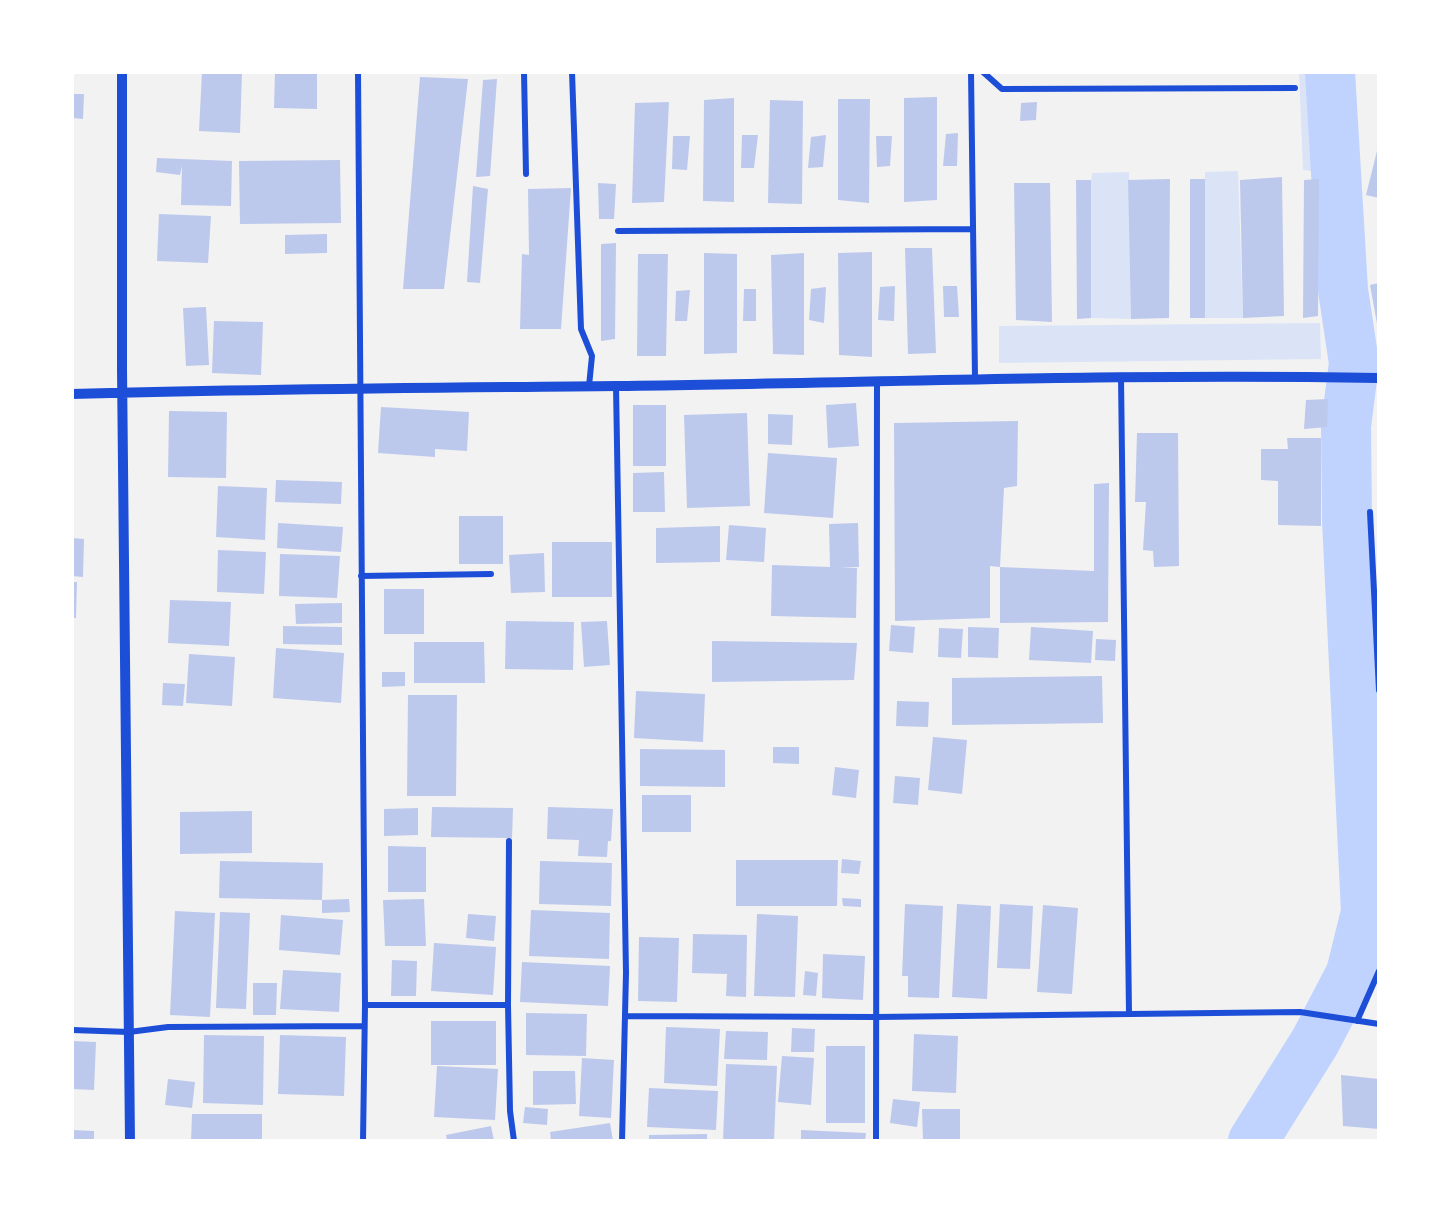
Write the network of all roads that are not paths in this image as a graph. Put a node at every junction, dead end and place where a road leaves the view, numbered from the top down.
1 (122, 72) edge
2 (358, 72) edge
3 (525, 72) edge
4 (572, 72) edge
5 (971, 72) edge
6 (983, 72) edge
7 (1295, 88) dead end
8 (526, 174) dead end
9 (973, 229) junction
10 (618, 231) dead end
11 (1121, 377) junction
12 (975, 378) junction
13 (1379, 378) edge
14 (876, 381) junction
15 (589, 386) junction
16 (616, 386) junction
17 (360, 387) junction
18 (122, 392) junction
19 (72, 394) edge
20 (1370, 512) dead end
21 (491, 574) dead end
22 (361, 576) junction
23 (1379, 690) edge
24 (509, 841) dead end
25 (1379, 971) edge
26 (365, 1005) junction
27 (508, 1005) junction
28 (1129, 1014) junction
29 (625, 1016) junction
30 (876, 1017) junction
31 (1357, 1021) junction
32 (1379, 1024) edge
33 (364, 1026) junction
34 (72, 1030) edge
35 (129, 1032) junction
36 (130, 1141) edge
37 (363, 1141) edge
38 (514, 1141) edge
39 (622, 1141) edge
40 (876, 1141) edge

1 - 18 street
2 - 17 street
3 - 8 street
4 - 15 street
5 - 9 street
6 - 7 street
9 - 10 street
9 - 12 street
11 - 12 street
11 - 13 street
11 - 28 street
12 - 14 street
14 - 16 street
14 - 30 street
15 - 16 street
15 - 17 street
16 - 29 street
17 - 18 street
17 - 22 street
18 - 19 street
18 - 35 street
20 - 23 street
21 - 22 street
22 - 26 street
24 - 27 street
25 - 31 street
26 - 27 street
26 - 33 street
27 - 38 street
28 - 30 street
28 - 31 street
29 - 30 street
29 - 39 street
30 - 40 street
31 - 32 street
33 - 35 street
33 - 37 street
34 - 35 street
35 - 36 street

